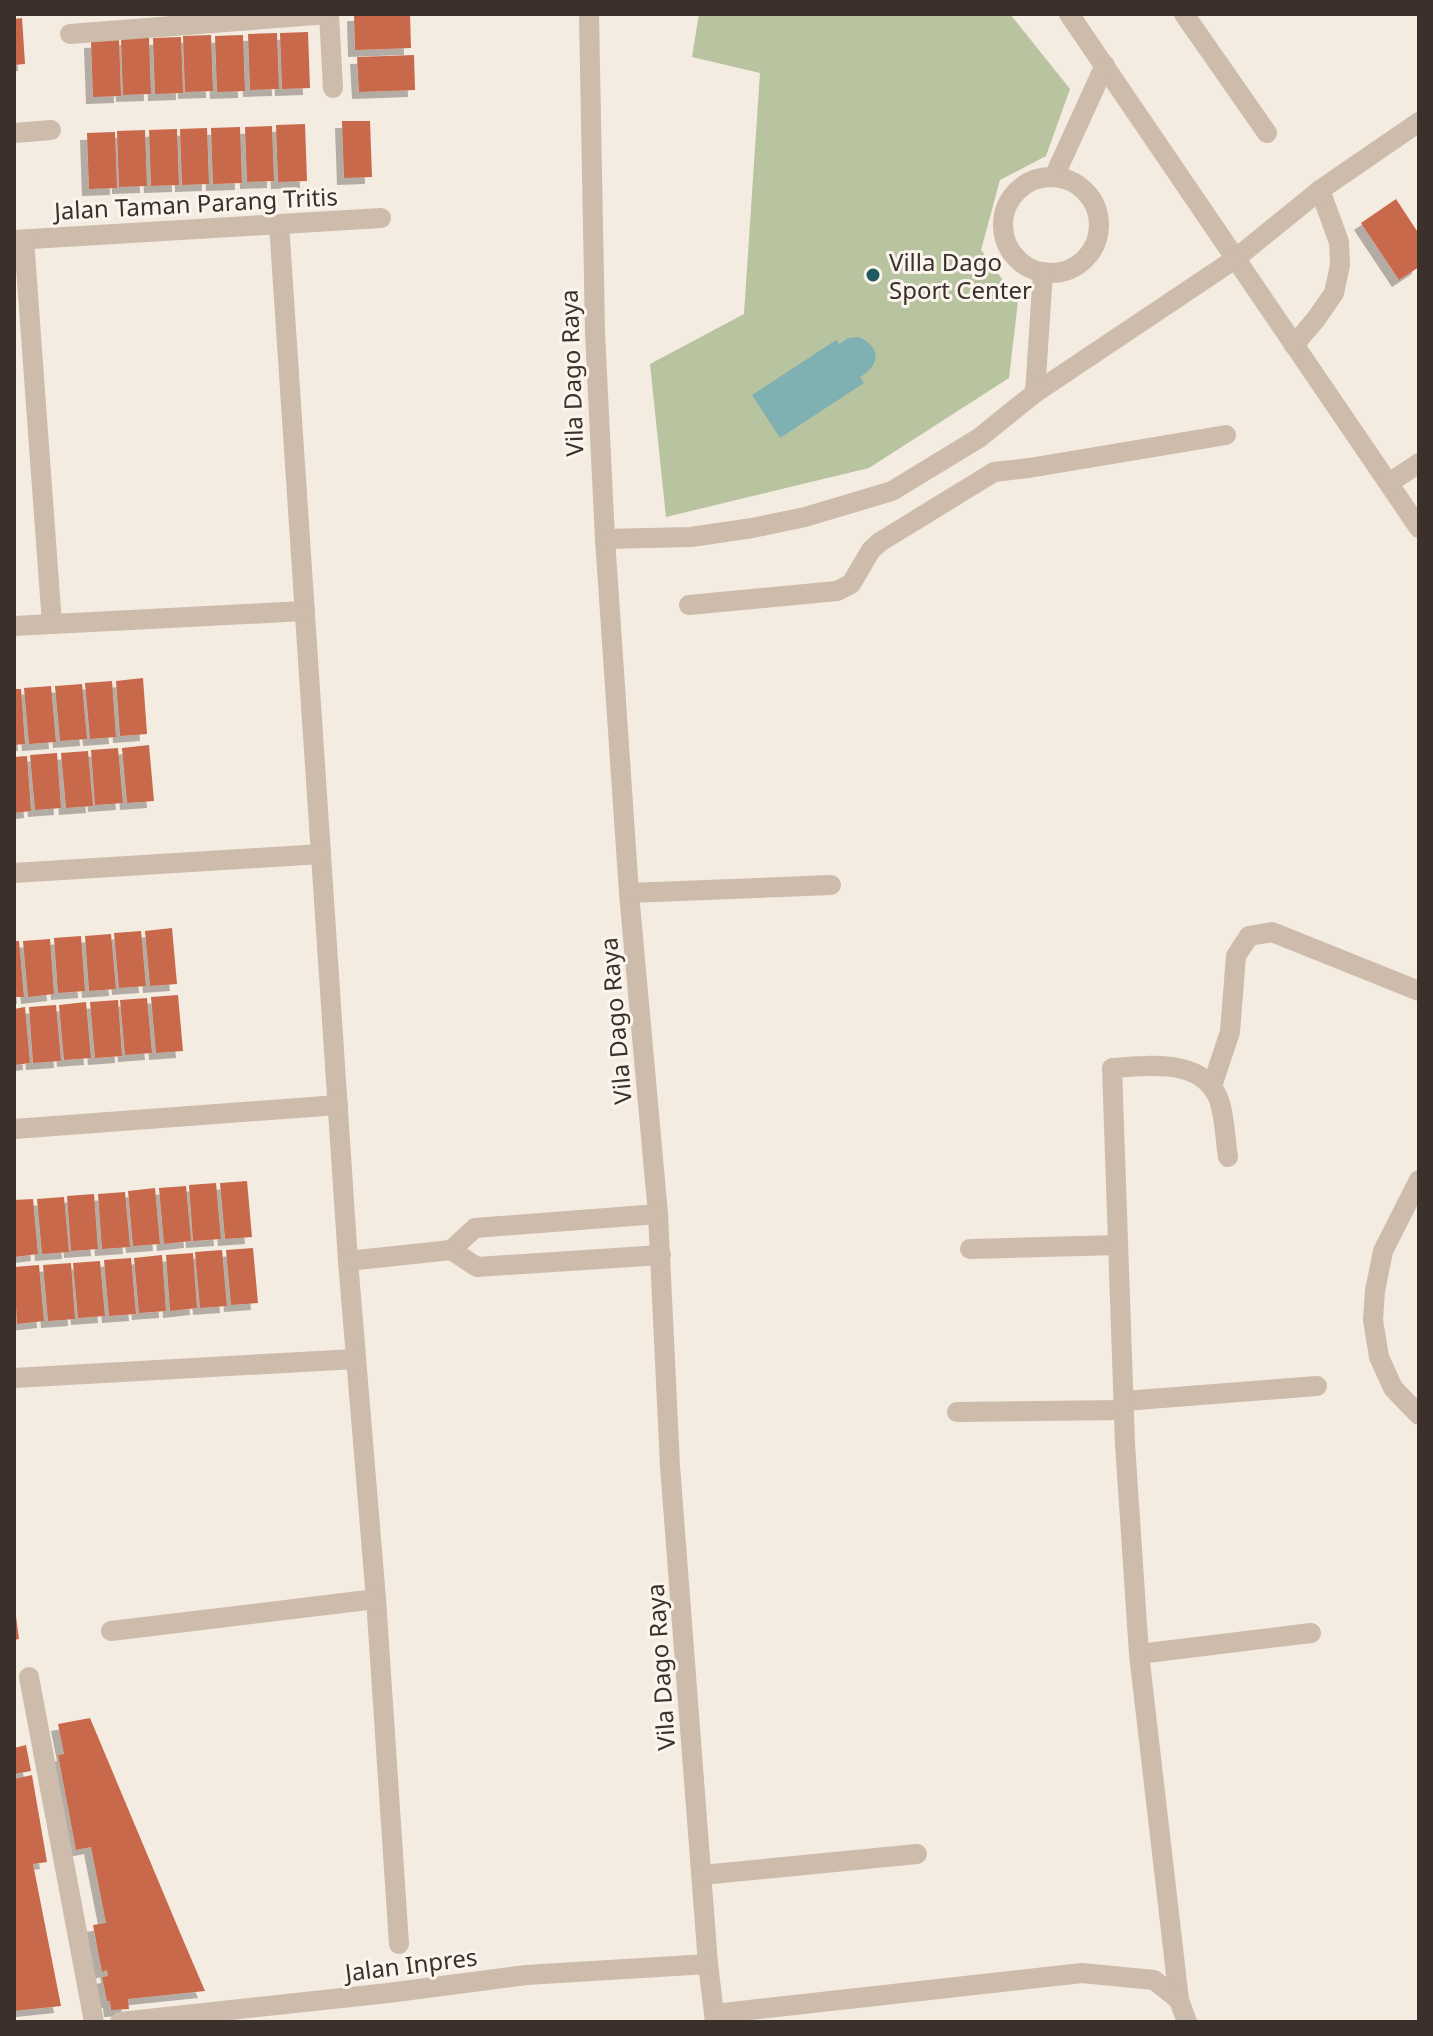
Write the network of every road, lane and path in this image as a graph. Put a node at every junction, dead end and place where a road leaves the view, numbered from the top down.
1 (329, 14) edge
2 (589, 14) edge
3 (1069, 14) edge
4 (1184, 14) edge
5 (70, 34) dead end
6 (1105, 65) junction
7 (333, 88) dead end
8 (1419, 122) edge
9 (51, 130) dead end
10 (14, 133) edge
11 (1267, 133) dead end
12 (1054, 177) junction
13 (1320, 190) junction
14 (381, 218) dead end
15 (279, 224) junction
16 (19, 240) edge
17 (1235, 259) junction
18 (1043, 272) junction
19 (1294, 345) junction
20 (1035, 393) junction
21 (1226, 435) dead end
22 (979, 438) junction
23 (1419, 463) edge
24 (994, 472) junction
25 (1389, 483) junction
26 (1419, 528) edge
27 (605, 539) junction
28 (689, 605) dead end
29 (305, 611) junction
30 (52, 624) junction
31 (14, 626) edge
32 (321, 854) junction
33 (14, 873) edge
34 (831, 885) dead end
35 (629, 893) junction
36 (1419, 991) edge
37 (1212, 1086) junction
38 (338, 1105) junction
39 (14, 1129) edge
40 (1228, 1157) dead end
41 (1419, 1180) edge
42 (1413, 1208) edge
43 (658, 1214) junction
44 (1118, 1245) junction
45 (970, 1249) dead end
46 (451, 1250) junction
47 (661, 1255) junction
48 (348, 1261) junction
49 (355, 1359) junction
50 (14, 1378) edge
51 (1317, 1386) dead end
52 (1124, 1405) junction
53 (957, 1412) dead end
54 (1419, 1415) edge
55 (376, 1599) junction
56 (111, 1631) dead end
57 (1311, 1633) dead end
58 (1139, 1654) junction
59 (29, 1677) dead end
60 (917, 1854) dead end
61 (702, 1875) junction
62 (399, 1944) dead end
63 (708, 1964) junction
64 (1179, 2000) junction
65 (714, 2018) edge
66 (94, 2022) edge
67 (120, 2022) edge
68 (1187, 2022) edge

1 - 5 street
1 - 7 street
2 - 27 street, Vila Dago Raya
3 - 6 street
4 - 11 street
6 - 12 street
6 - 17 street
8 - 13 street
9 - 10 street
12 - 18 street
12 - 18 street
13 - 17 street
13 - 19 street
14 - 15 street, Jalan Taman Parang Tritis
15 - 16 street, Jalan Taman Parang Tritis
15 - 29 street
16 - 30 street
17 - 19 street
17 - 20 street
18 - 20 street
19 - 25 street
20 - 22 street
21 - 24 street
22 - 24 street
22 - 27 street
23 - 25 street
24 - 28 street
25 - 26 street
27 - 35 street, Vila Dago Raya
29 - 30 street
29 - 32 street
30 - 31 street
32 - 33 street
32 - 38 street
34 - 35 street
35 - 43 street, Vila Dago Raya
36 - 37 street
37 - 40 street
37 - 44 street
38 - 39 street
38 - 48 street
41 - 42 street
42 - 54 street
43 - 46 street
43 - 47 street, Vila Dago Raya
44 - 45 street
44 - 52 street
46 - 47 street
46 - 48 street
47 - 61 street, Vila Dago Raya
48 - 49 street
49 - 50 street
49 - 55 street
51 - 52 street
52 - 53 street
52 - 58 street
55 - 56 street
55 - 62 street
57 - 58 street
58 - 64 street
59 - 66 street
60 - 61 street
61 - 63 street, Vila Dago Raya
63 - 65 street, Vila Dago Raya
63 - 67 street, Jalan Inpres
64 - 65 street
64 - 68 street

